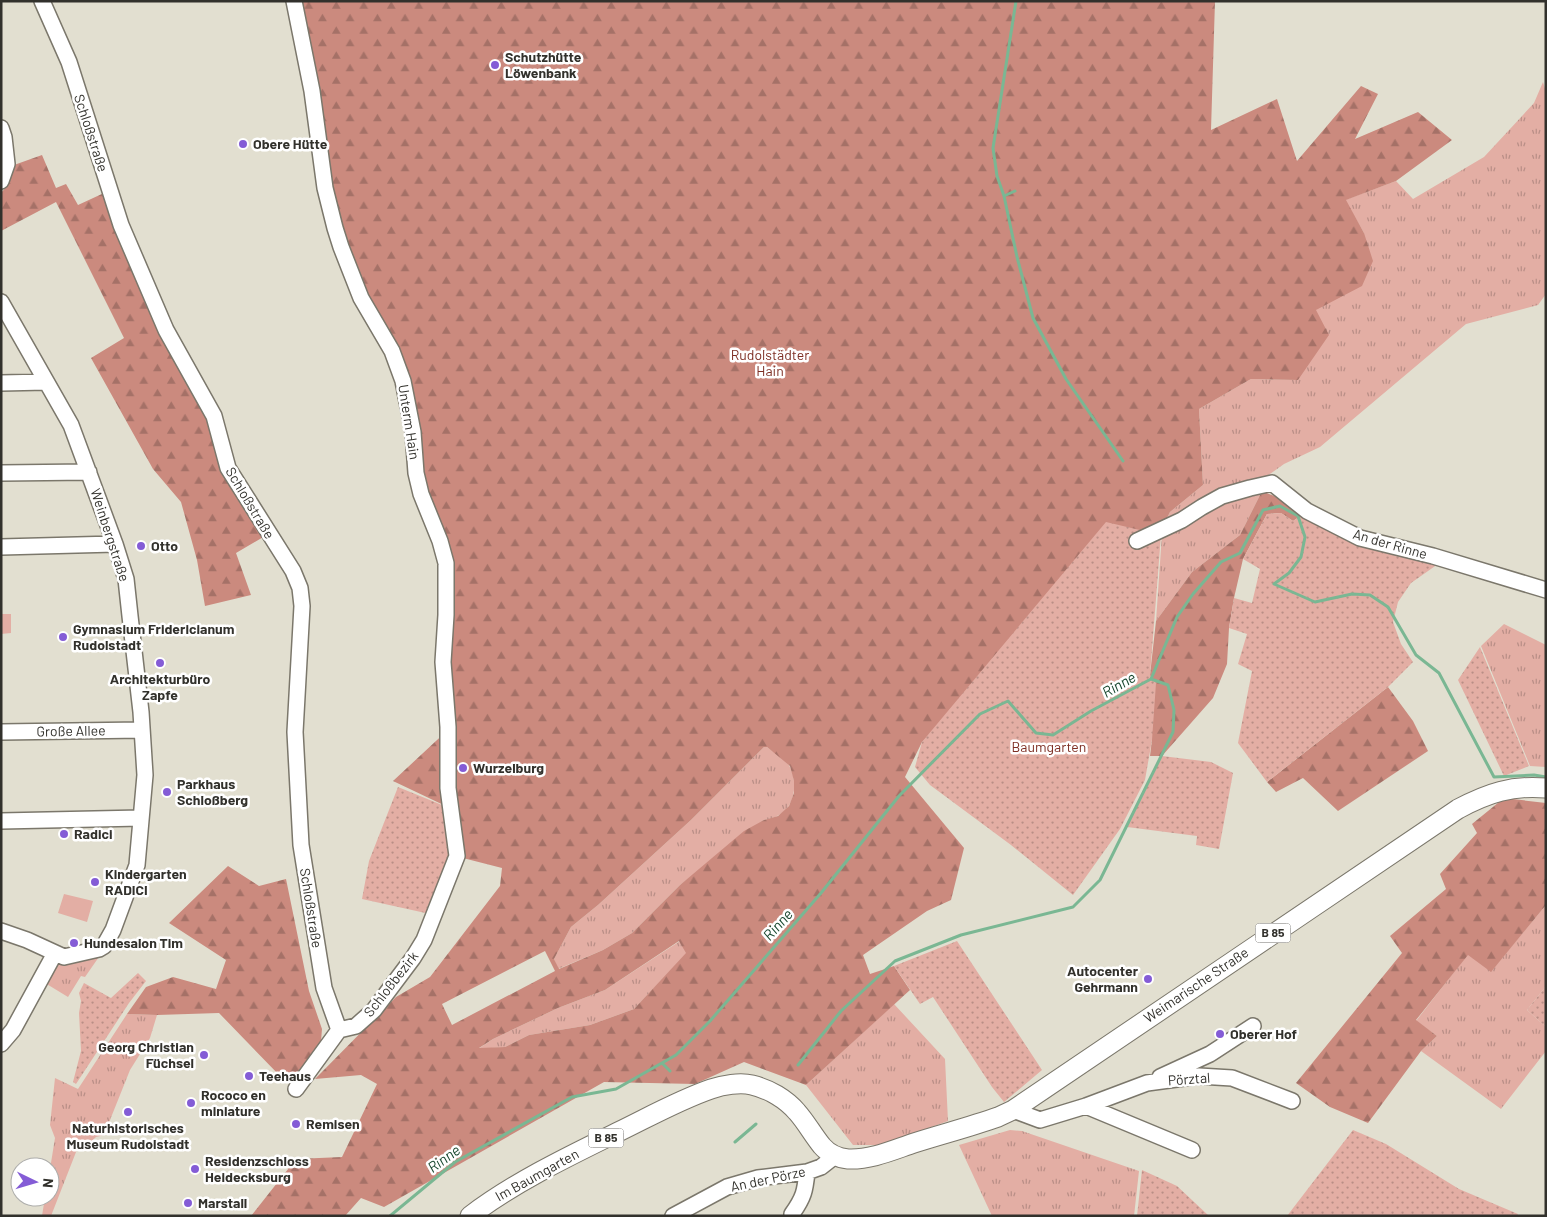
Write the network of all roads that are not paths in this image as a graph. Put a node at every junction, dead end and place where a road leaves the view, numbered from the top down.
1 (42, 1) edge
2 (294, 1) edge
3 (1, 128) edge
4 (1, 181) edge
5 (1, 302) edge
6 (46, 382) junction
7 (1, 383) edge
8 (89, 472) junction
9 (1, 473) edge
10 (1137, 540) dead end
11 (115, 544) junction
12 (1, 547) edge
13 (1546, 590) edge
14 (142, 730) junction
15 (1, 732) edge
16 (1546, 788) edge
17 (141, 818) junction
18 (1, 822) edge
19 (457, 856) joint
20 (1, 931) edge
21 (55, 953) junction
22 (1253, 1026) dead end
23 (339, 1030) junction
24 (1, 1044) edge
25 (1147, 1083) junction
26 (296, 1088) dead end
27 (1292, 1101) dead end
28 (1086, 1106) junction
29 (1013, 1110) junction
30 (1192, 1150) dead end
31 (835, 1156) junction
32 (807, 1172) junction
33 (470, 1216) edge
34 (673, 1216) edge
35 (793, 1216) edge

1 - 23 street, Schloßstraße
2 - 19 street, Unterm Hain
3 - 4 street
5 - 6 street, Weinbergstraße
6 - 7 street
6 - 8 street, Weinbergstraße
8 - 9 street
8 - 11 street, Weinbergstraße
10 - 13 street, An der Rinne
11 - 12 street
11 - 14 street, Weinbergstraße
14 - 15 street, Große Allee
14 - 17 street, Weinbergstraße
16 - 29 main road, Weimarische Straße / B 85
17 - 18 street
17 - 21 street, Weinbergstraße
19 - 23 street, Schloßbezirk
20 - 21 street
21 - 24 street
22 - 25 street
23 - 26 street
25 - 27 street, Pörztal
25 - 28 street, Pörztal
28 - 29 street, Pörztal
28 - 30 street
29 - 31 main road, Weimarische Straße / B 85
31 - 32 street, An der Pörze
31 - 33 main road, Im Baumgarten / B 85
32 - 34 street, An der Pörze
32 - 35 street

